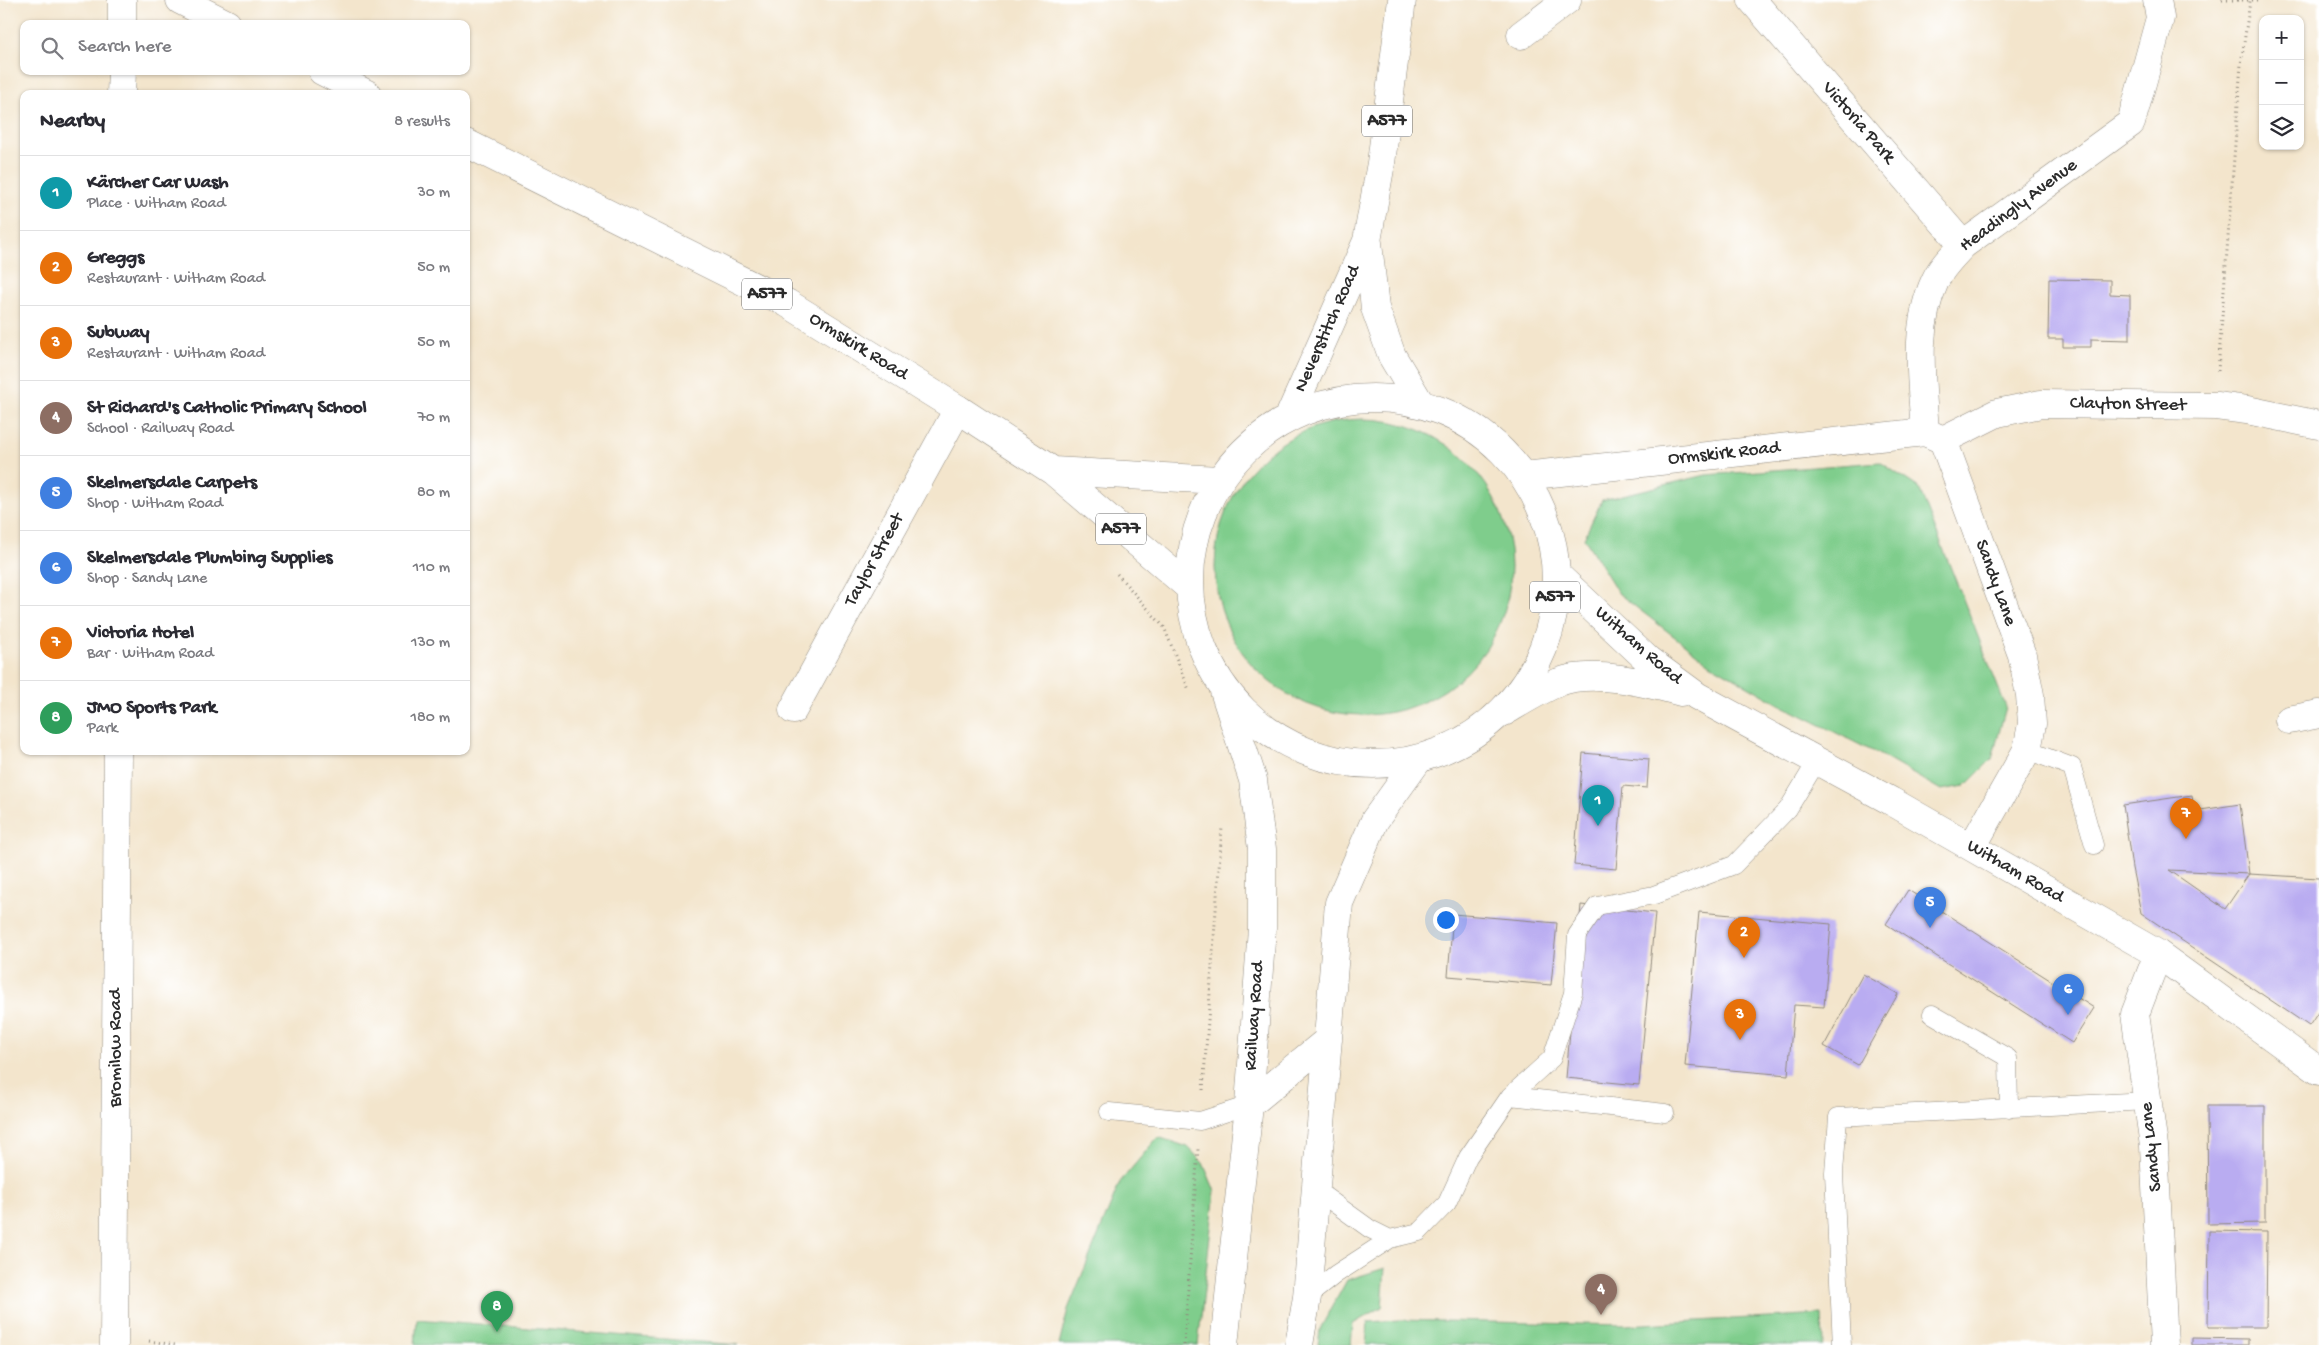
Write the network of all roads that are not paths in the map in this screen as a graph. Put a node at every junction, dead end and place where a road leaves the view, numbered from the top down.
1 (122, 0) edge
2 (180, 0) edge
3 (1402, 0) edge
4 (1567, 0) edge
5 (1752, 0) edge
6 (2156, 0) edge
7 (122, 20) edge
8 (219, 20) edge
9 (1521, 35) dead end
10 (122, 75) edge
11 (330, 75) edge
12 (122, 90) edge
13 (359, 90) edge
14 (470, 145) edge
15 (1367, 241) junction
16 (1964, 245) junction
17 (1420, 403) junction
18 (958, 409) junction
19 (1289, 417) junction
20 (2319, 425) edge
21 (1934, 436) junction
22 (1053, 471) junction
23 (1524, 476) junction
24 (1219, 480) junction
25 (1557, 575) junction
26 (1189, 587) junction
27 (1224, 691) junction
28 (1697, 696) junction
29 (793, 710) dead end
30 (1504, 712) junction
31 (2319, 714) edge
32 (2289, 720) dead end
33 (2026, 750) junction
34 (118, 755) edge
35 (1418, 760) junction
36 (1817, 761) junction
37 (2094, 845) dead end
38 (1972, 847) junction
39 (2158, 954) junction
40 (1932, 1014) dead end
41 (1328, 1040) junction
42 (2319, 1071) edge
43 (1510, 1096) junction
44 (2148, 1102) junction
45 (1249, 1105) junction
46 (2009, 1108) junction
47 (1109, 1112) dead end
48 (1665, 1113) dead end
49 (1316, 1190) junction
50 (1390, 1239) junction
51 (1307, 1297) junction
52 (114, 1345) edge
53 (1224, 1345) edge
54 (1299, 1345) edge
55 (1842, 1345) edge
56 (2164, 1345) edge

1 - 7 street
2 - 8 street
3 - 15 street, Neverstitch Road / A577
4 - 9 street
5 - 16 street, Victoria Park
6 - 16 street, Headingly Avenue
10 - 12 street
11 - 13 street
14 - 18 street, Ormskirk Road / A577
15 - 17 street, Neverstitch Road / A577
15 - 19 street, Neverstitch Road / A577
16 - 21 street, Headingly Avenue
17 - 19 street, A577
17 - 23 street, A577
18 - 22 street, Ormskirk Road / A577
18 - 29 street, Taylor Street
19 - 24 street, A577
20 - 21 street, Clayton Street
21 - 23 street, Ormskirk Road
21 - 33 street, Sandy Lane
22 - 24 street
22 - 26 street, Ormskirk Road / A577
23 - 25 street, A577
24 - 26 street, A577
25 - 28 street, Witham Road
25 - 30 street, A577
26 - 27 street, A577
27 - 35 street, A577
27 - 45 street, Railway Road
28 - 30 street, Witham Road
28 - 36 street, Witham Road
30 - 35 street, A577
31 - 32 street
33 - 37 lane
33 - 38 street, Sandy Lane
34 - 52 street, Bromilow Road
35 - 41 street
36 - 38 street, Witham Road
36 - 43 lane
38 - 39 street, Witham Road
39 - 42 street, Witham Road
39 - 44 street, Sandy Lane
40 - 46 lane
41 - 45 street
41 - 49 street
43 - 48 lane
43 - 50 lane
44 - 46 lane
44 - 56 street, Sandy Lane
45 - 47 lane
45 - 53 street, Railway Road
46 - 55 lane
49 - 50 lane
49 - 51 street
50 - 51 lane
51 - 54 street

